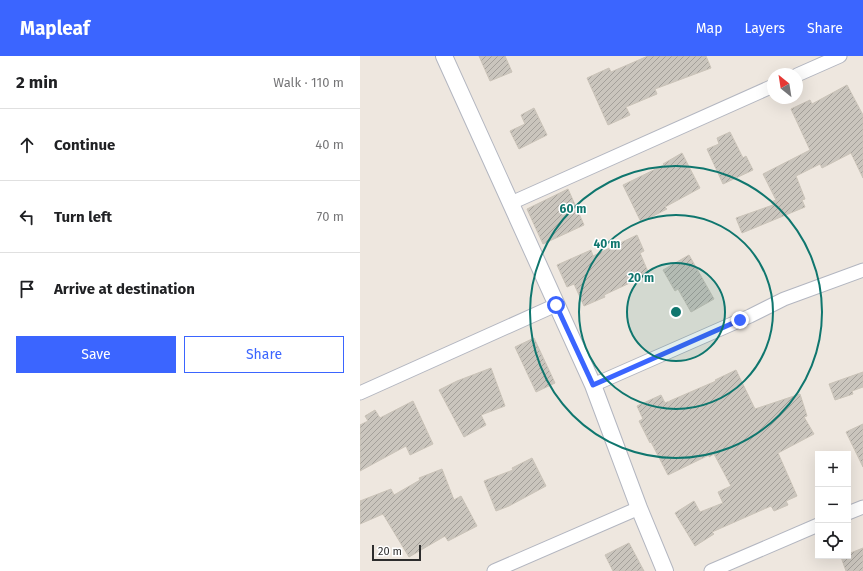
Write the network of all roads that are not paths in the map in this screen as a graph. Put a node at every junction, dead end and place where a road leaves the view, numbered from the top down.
1 (444, 56) edge
2 (840, 56) edge
3 (803, 72) edge
4 (767, 89) edge
5 (511, 203) junction
6 (863, 270) edge
7 (556, 305) junction
8 (593, 385) junction
9 (360, 393) edge
10 (863, 507) edge
11 (639, 508) junction
12 (851, 512) edge
13 (815, 526) edge
14 (494, 571) edge
15 (665, 571) edge
16 (711, 571) edge

1 - 5 street
2 - 3 street
4 - 5 street
5 - 7 street
6 - 8 street
7 - 8 street
7 - 9 street
8 - 11 street
10 - 12 street
11 - 14 street
11 - 15 street
13 - 16 street

